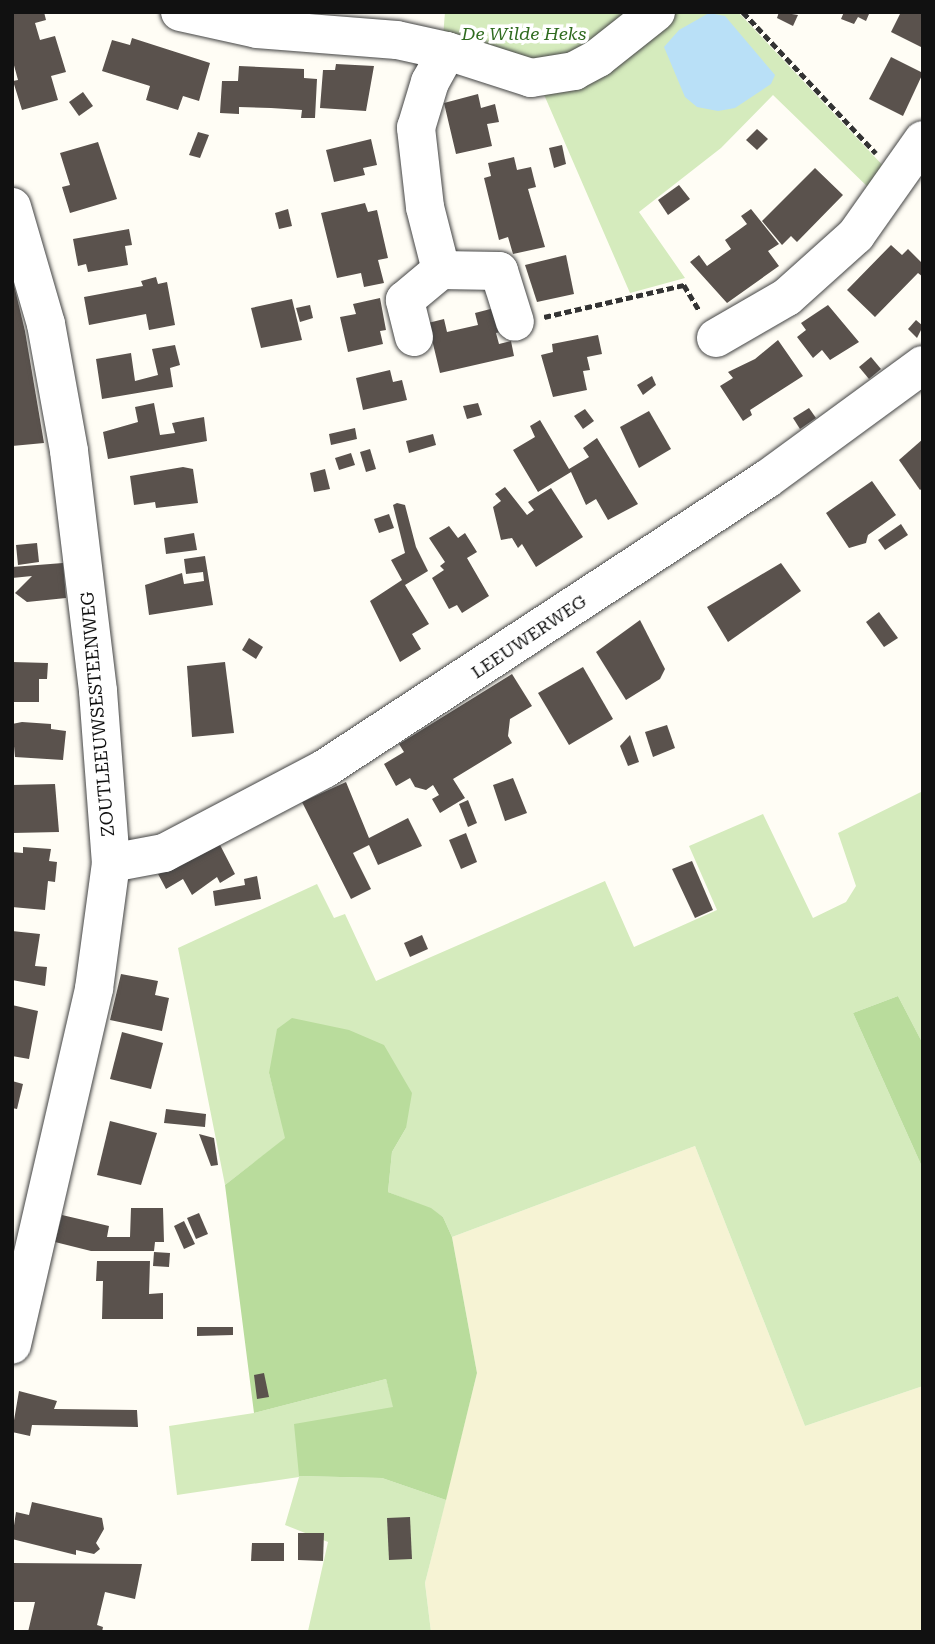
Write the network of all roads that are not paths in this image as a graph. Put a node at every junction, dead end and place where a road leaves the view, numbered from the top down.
1 (180, 12) edge
2 (656, 12) edge
3 (447, 51) junction
4 (923, 140) edge
5 (12, 207) edge
6 (441, 270) junction
7 (516, 322) road end
8 (414, 337) dead end
9 (716, 338) road end
10 (923, 365) edge
11 (111, 863) junction
12 (12, 1345) edge

1 - 3 street
2 - 3 street
3 - 6 street
4 - 9 street
5 - 11 street, ZOUTLEEUWSESTEENWEG
6 - 7 street
6 - 8 street
10 - 11 street, LEEUWERWEG
11 - 12 street, ZOUTLEEUWSESTEENWEG

